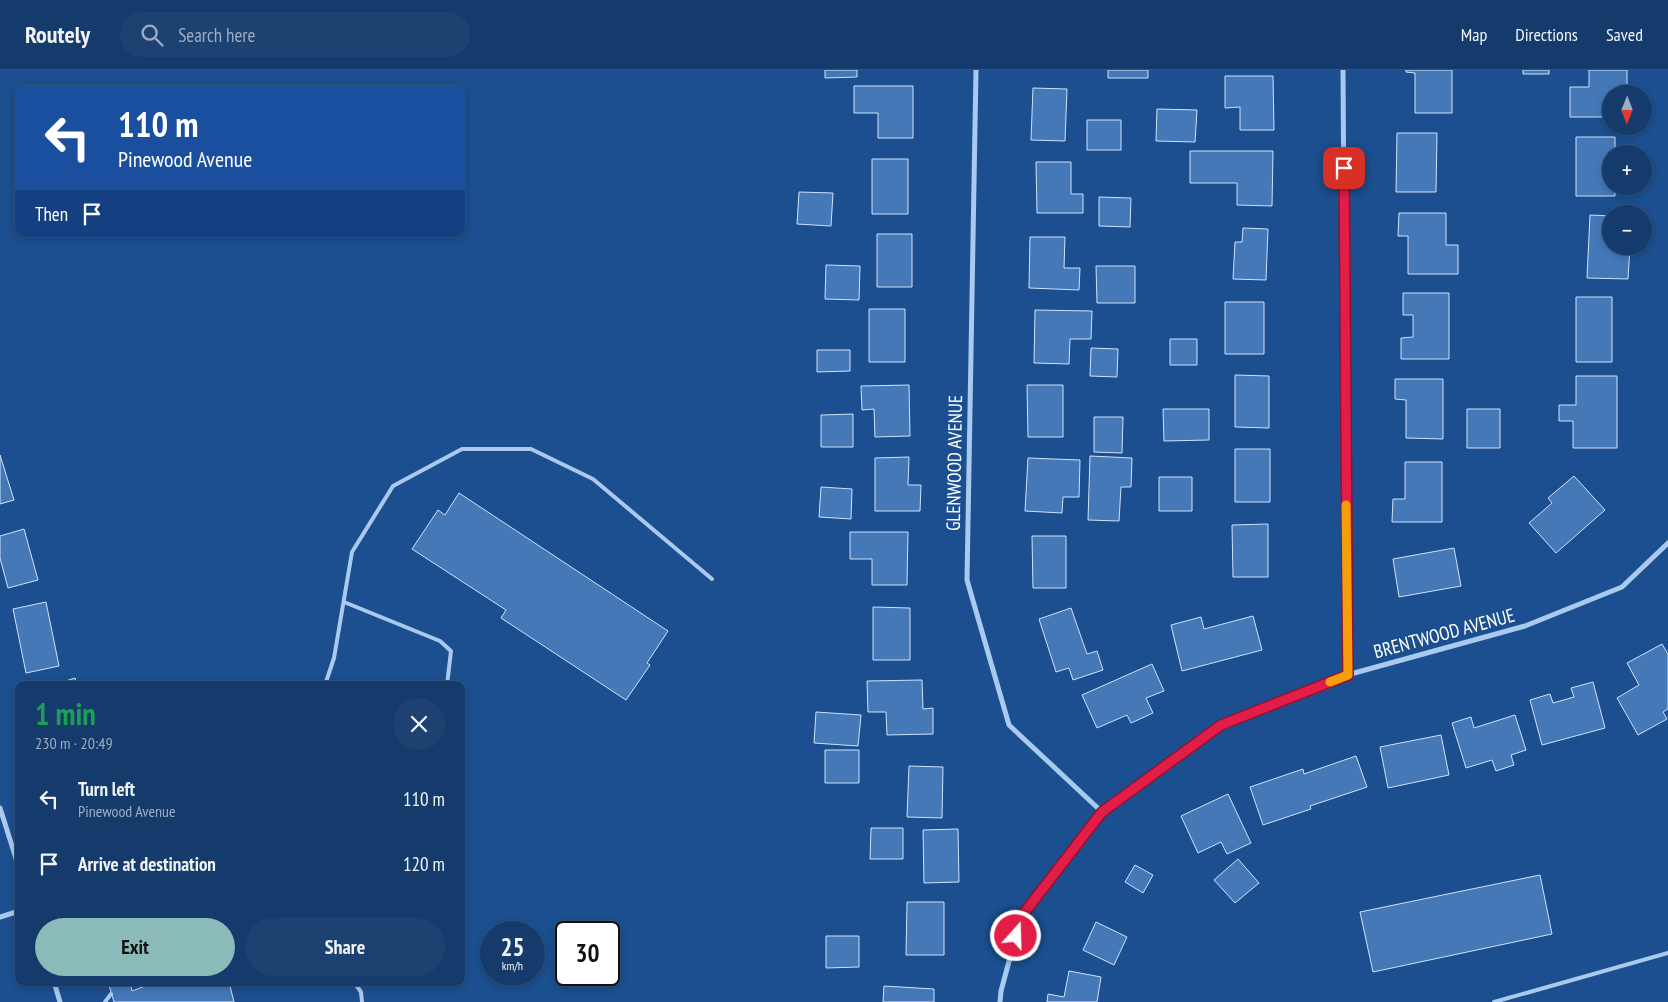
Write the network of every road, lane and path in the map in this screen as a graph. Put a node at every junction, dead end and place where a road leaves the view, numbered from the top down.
1 (976, 70) edge
2 (1343, 70) edge
3 (1668, 543) edge
4 (712, 579) dead end
5 (344, 602) junction
6 (1348, 675) junction
7 (326, 681) edge
8 (447, 681) edge
9 (0, 808) edge
10 (1102, 812) junction
11 (15, 855) edge
12 (15, 912) edge
13 (0, 917) edge
14 (1668, 953) edge
15 (55, 986) edge
16 (357, 986) edge
17 (111, 994) dead end
18 (60, 1002) edge
19 (104, 1002) edge
20 (362, 1002) edge
21 (1000, 1002) edge
22 (1494, 1002) edge

1 - 10 street, GLENWOOD AVENUE
2 - 6 street
3 - 6 street, BRENTWOOD AVENUE
4 - 5 lane
5 - 7 lane
5 - 8 lane
6 - 10 street, BRENTWOOD AVENUE
9 - 11 street
10 - 21 street, BRENTWOOD AVENUE
12 - 13 street
14 - 22 lane
15 - 18 street
16 - 20 lane
17 - 19 lane

